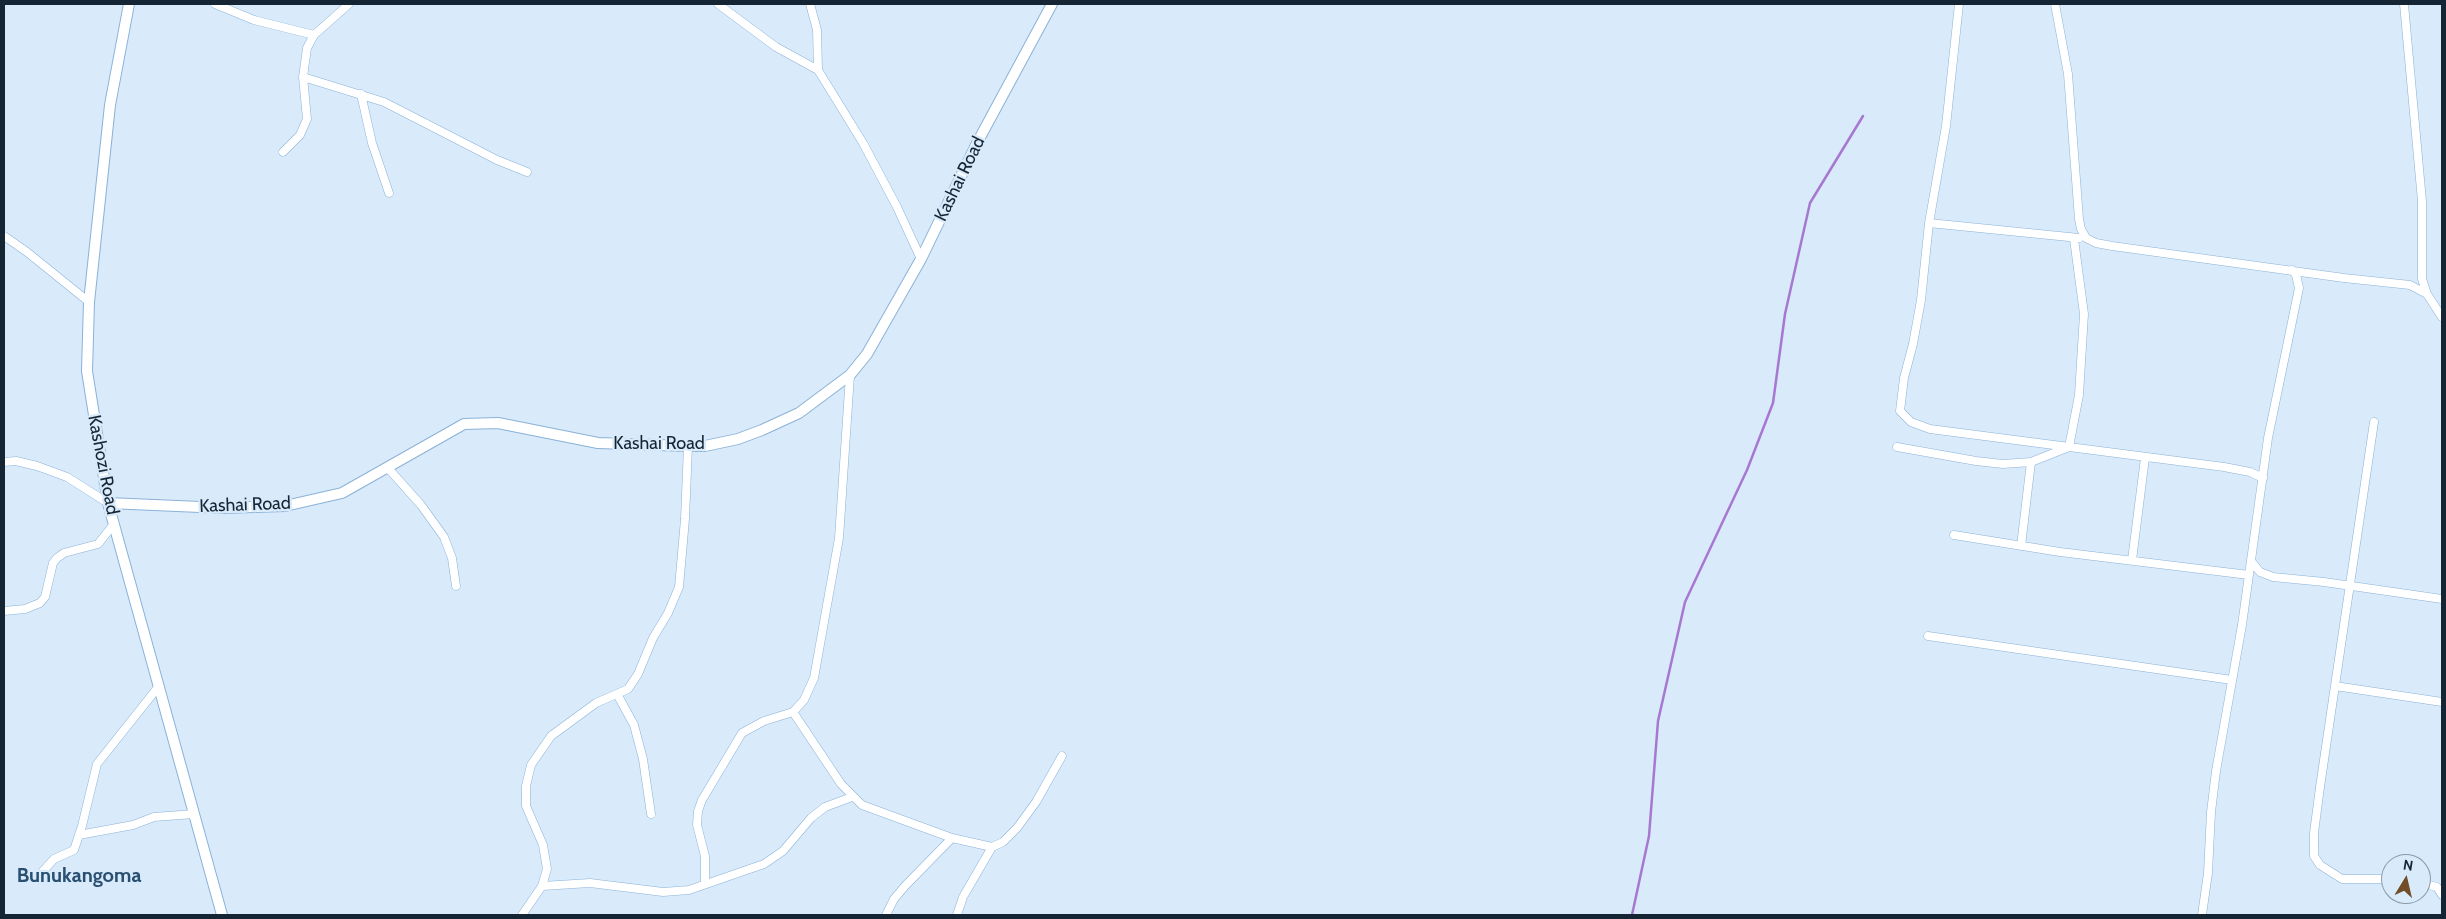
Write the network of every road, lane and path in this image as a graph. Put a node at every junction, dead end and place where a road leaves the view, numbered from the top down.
1 (129, 4) edge
2 (215, 4) edge
3 (349, 4) edge
4 (718, 4) edge
5 (810, 4) edge
6 (1052, 4) edge
7 (1959, 4) edge
8 (2055, 4) edge
9 (2404, 4) edge
10 (314, 35) junction
11 (818, 70) junction
12 (303, 76) junction
13 (361, 94) junction
14 (283, 152) dead end
15 (527, 172) dead end
16 (389, 193) dead end
17 (1929, 223) junction
18 (4, 236) edge
19 (2086, 238) junction
20 (2074, 239) junction
21 (920, 258) junction
22 (2292, 270) junction
23 (2427, 294) junction
24 (89, 302) junction
25 (2442, 317) edge
26 (850, 375) junction
27 (2374, 422) dead end
28 (688, 446) junction
29 (1897, 447) dead end
30 (2069, 447) junction
31 (2145, 458) junction
32 (4, 462) edge
33 (2031, 462) junction
34 (388, 467) junction
35 (2262, 478) junction
36 (108, 502) junction
37 (114, 524) junction
38 (1954, 535) dead end
39 (2021, 546) junction
40 (2132, 560) junction
41 (2251, 561) junction
42 (2249, 575) junction
43 (456, 586) dead end
44 (2351, 587) junction
45 (2442, 599) edge
46 (4, 611) edge
47 (1928, 636) dead end
48 (2232, 680) junction
49 (159, 686) junction
50 (2336, 686) junction
51 (617, 694) junction
52 (2442, 702) edge
53 (793, 712) junction
54 (1062, 756) dead end
55 (852, 797) junction
56 (194, 814) junction
57 (651, 814) dead end
58 (79, 835) junction
59 (952, 838) junction
60 (992, 847) junction
61 (43, 870) dead end
62 (2381, 879) edge
63 (704, 884) junction
64 (542, 886) junction
65 (2431, 886) edge
66 (2442, 895) edge
67 (222, 915) edge
68 (522, 915) edge
69 (886, 915) edge
70 (957, 915) edge
71 (2202, 915) edge

1 - 24 street, Kashozi Road
2 - 10 street
3 - 10 street
4 - 11 street
5 - 11 street
6 - 21 street, Kashai Road
7 - 17 street
8 - 19 street
9 - 23 street
10 - 12 street
11 - 21 street
12 - 13 street
12 - 14 street
13 - 15 street
13 - 16 street
17 - 20 street
17 - 30 street
18 - 24 street
19 - 20 street
19 - 22 street
20 - 30 street
21 - 26 street, Kashai Road
22 - 23 street
22 - 35 street
23 - 25 street
24 - 36 street, Kashozi Road
26 - 28 street, Kashai Road
26 - 53 street
27 - 44 street
28 - 34 street, Kashai Road
28 - 51 street
29 - 33 street
30 - 31 street
30 - 33 street
31 - 35 street
31 - 40 street
32 - 36 street
33 - 39 street
34 - 36 street, Kashai Road
34 - 43 street
35 - 41 street
36 - 37 street, Kashozi Road
37 - 46 street
37 - 49 street, Kashozi Road
38 - 39 street
39 - 40 street
40 - 42 street
41 - 42 street
41 - 44 street
42 - 48 street
44 - 45 street
44 - 50 street
47 - 48 street
48 - 71 street
49 - 56 street, Kashozi Road
49 - 58 street
50 - 52 street
50 - 62 street
51 - 57 street
51 - 64 street
53 - 55 street
53 - 63 street
54 - 60 street
55 - 59 street
55 - 63 street
56 - 58 street
56 - 67 street, Kashozi Road
58 - 61 street
59 - 60 street
59 - 69 street
60 - 70 street
63 - 64 street
64 - 68 street
65 - 66 street

